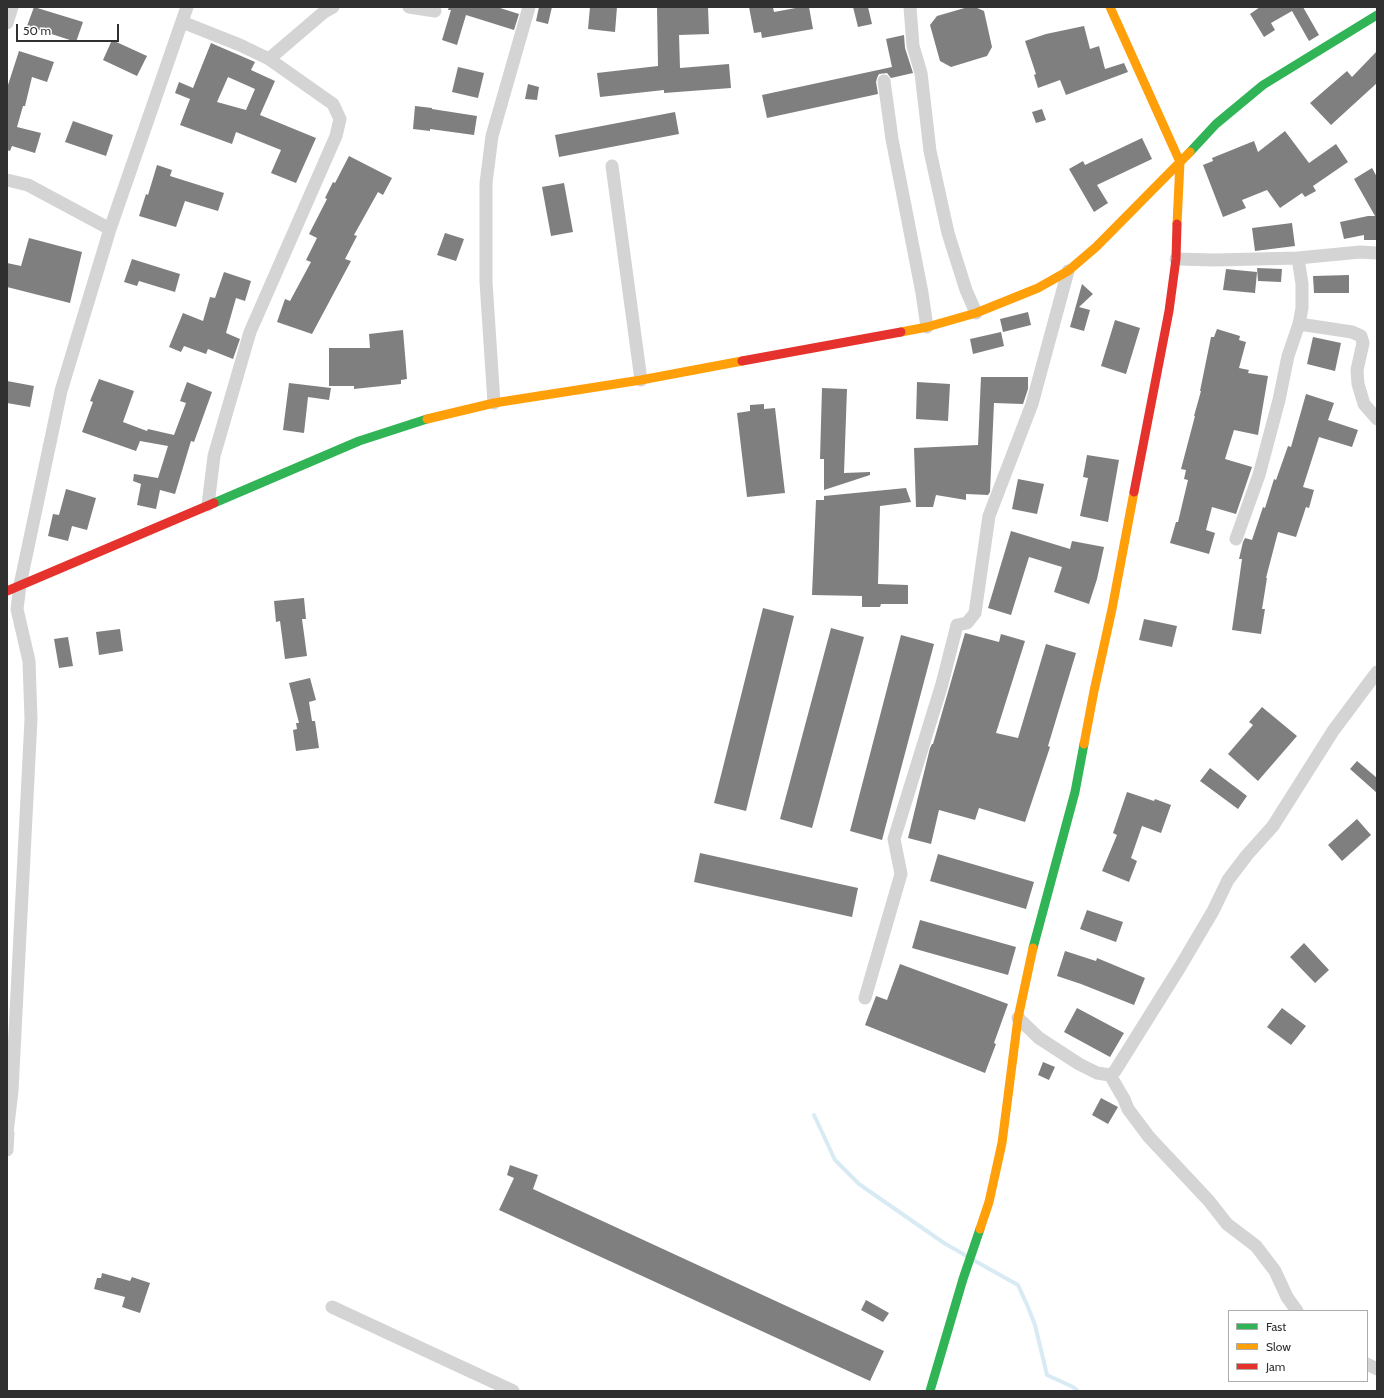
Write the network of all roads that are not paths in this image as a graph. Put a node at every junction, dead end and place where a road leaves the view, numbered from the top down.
1 (12, 7) edge
2 (187, 7) edge
3 (333, 7) edge
4 (409, 7) edge
5 (529, 7) edge
6 (910, 7) edge
7 (1110, 7) edge
8 (435, 11) dead end
9 (1377, 15) edge
10 (182, 22) junction
11 (7, 23) edge
12 (269, 59) junction
13 (884, 81) dead end
14 (1180, 162) junction
15 (612, 166) dead end
16 (7, 180) edge
17 (110, 229) junction
18 (1377, 253) edge
19 (1298, 258) junction
20 (1176, 259) junction
21 (1068, 271) junction
22 (976, 313) junction
23 (1299, 324) junction
24 (927, 327) junction
25 (641, 380) junction
26 (494, 403) junction
27 (1377, 419) edge
28 (208, 505) junction
29 (1236, 539) dead end
30 (20, 585) junction
31 (7, 591) edge
32 (1377, 672) edge
33 (865, 998) dead end
34 (1018, 1018) junction
35 (1110, 1075) junction
36 (7, 1133) edge
37 (7, 1150) edge
38 (332, 1307) dead end
39 (1296, 1310) edge
40 (1368, 1364) edge
41 (1377, 1369) edge
42 (513, 1391) edge
43 (930, 1391) edge

1 - 11 street
2 - 10 street
3 - 12 street
4 - 8 street
5 - 26 street
6 - 22 street
7 - 14 main road
9 - 14 main road
10 - 12 street
10 - 17 street
12 - 28 street
13 - 24 street
14 - 20 main road
14 - 21 main road
15 - 25 street
16 - 17 street
17 - 30 street
18 - 19 street
19 - 20 street
19 - 23 street
20 - 34 main road
21 - 22 main road
21 - 33 street
22 - 24 main road
23 - 27 street
23 - 29 street
24 - 25 main road
25 - 26 main road
26 - 28 main road
28 - 30 main road
30 - 31 main road
30 - 36 street
32 - 35 street
34 - 35 street
34 - 43 main road
35 - 39 street
36 - 37 street
38 - 42 street
40 - 41 street

